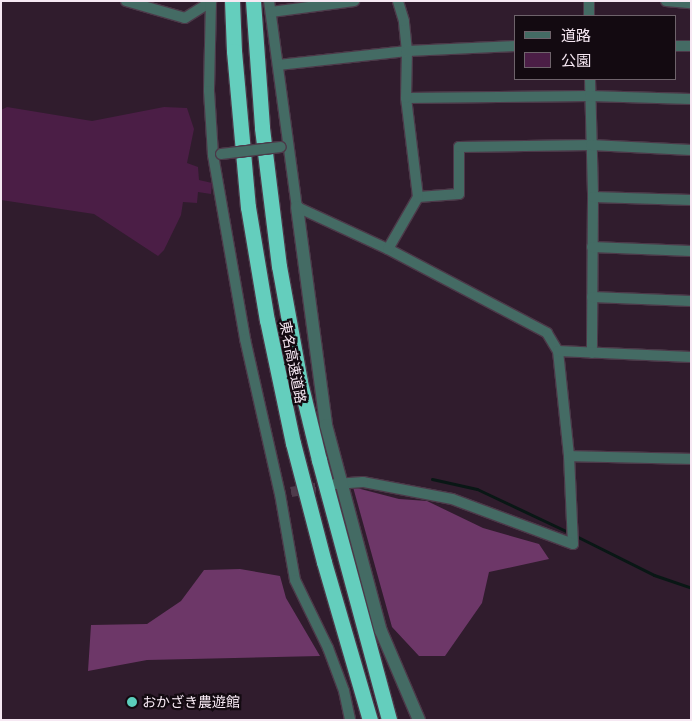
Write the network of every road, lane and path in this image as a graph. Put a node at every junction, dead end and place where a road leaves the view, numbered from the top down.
1 (126, 1) edge
2 (232, 1) edge
3 (252, 1) edge
4 (354, 1) edge
5 (398, 1) edge
6 (589, 1) edge
7 (666, 1) edge
8 (211, 2) edge
9 (691, 2) edge
10 (270, 6) edge
11 (589, 15) edge
12 (514, 46) edge
13 (677, 46) edge
14 (691, 46) edge
15 (407, 51) junction
16 (278, 65) junction
17 (590, 80) edge
18 (590, 96) junction
19 (406, 98) junction
20 (691, 99) edge
21 (591, 145) junction
22 (285, 147) junction
23 (691, 150) edge
24 (217, 154) junction
25 (593, 197) junction
26 (418, 198) junction
27 (691, 200) edge
28 (297, 207) junction
29 (592, 247) junction
30 (388, 249) junction
31 (691, 251) edge
32 (592, 298) junction
33 (691, 302) edge
34 (558, 351) junction
35 (592, 353) junction
36 (691, 357) edge
37 (569, 456) junction
38 (691, 459) edge
39 (339, 484) junction
40 (350, 720) edge
41 (370, 720) edge
42 (389, 720) edge
43 (419, 720) edge

1 - 8 street
2 - 41 highway, 東名高速道路
3 - 42 highway, 東名高速道路
4 - 10 street
5 - 15 street
6 - 11 street
7 - 9 street
8 - 24 street
10 - 16 street
12 - 15 street
13 - 14 street
15 - 16 street
15 - 19 street
16 - 22 street
17 - 18 street
18 - 19 street
18 - 20 street
18 - 21 street
19 - 26 street
21 - 23 street
21 - 25 street
21 - 26 street
22 - 24 street, bridge
22 - 28 street
24 - 40 street
25 - 27 street
25 - 29 street
26 - 30 street
28 - 30 street
28 - 39 street
29 - 31 street
29 - 32 street
30 - 34 street
32 - 33 street
32 - 35 street
34 - 35 street
34 - 37 street
35 - 36 street
37 - 38 street
37 - 39 street
39 - 43 street

